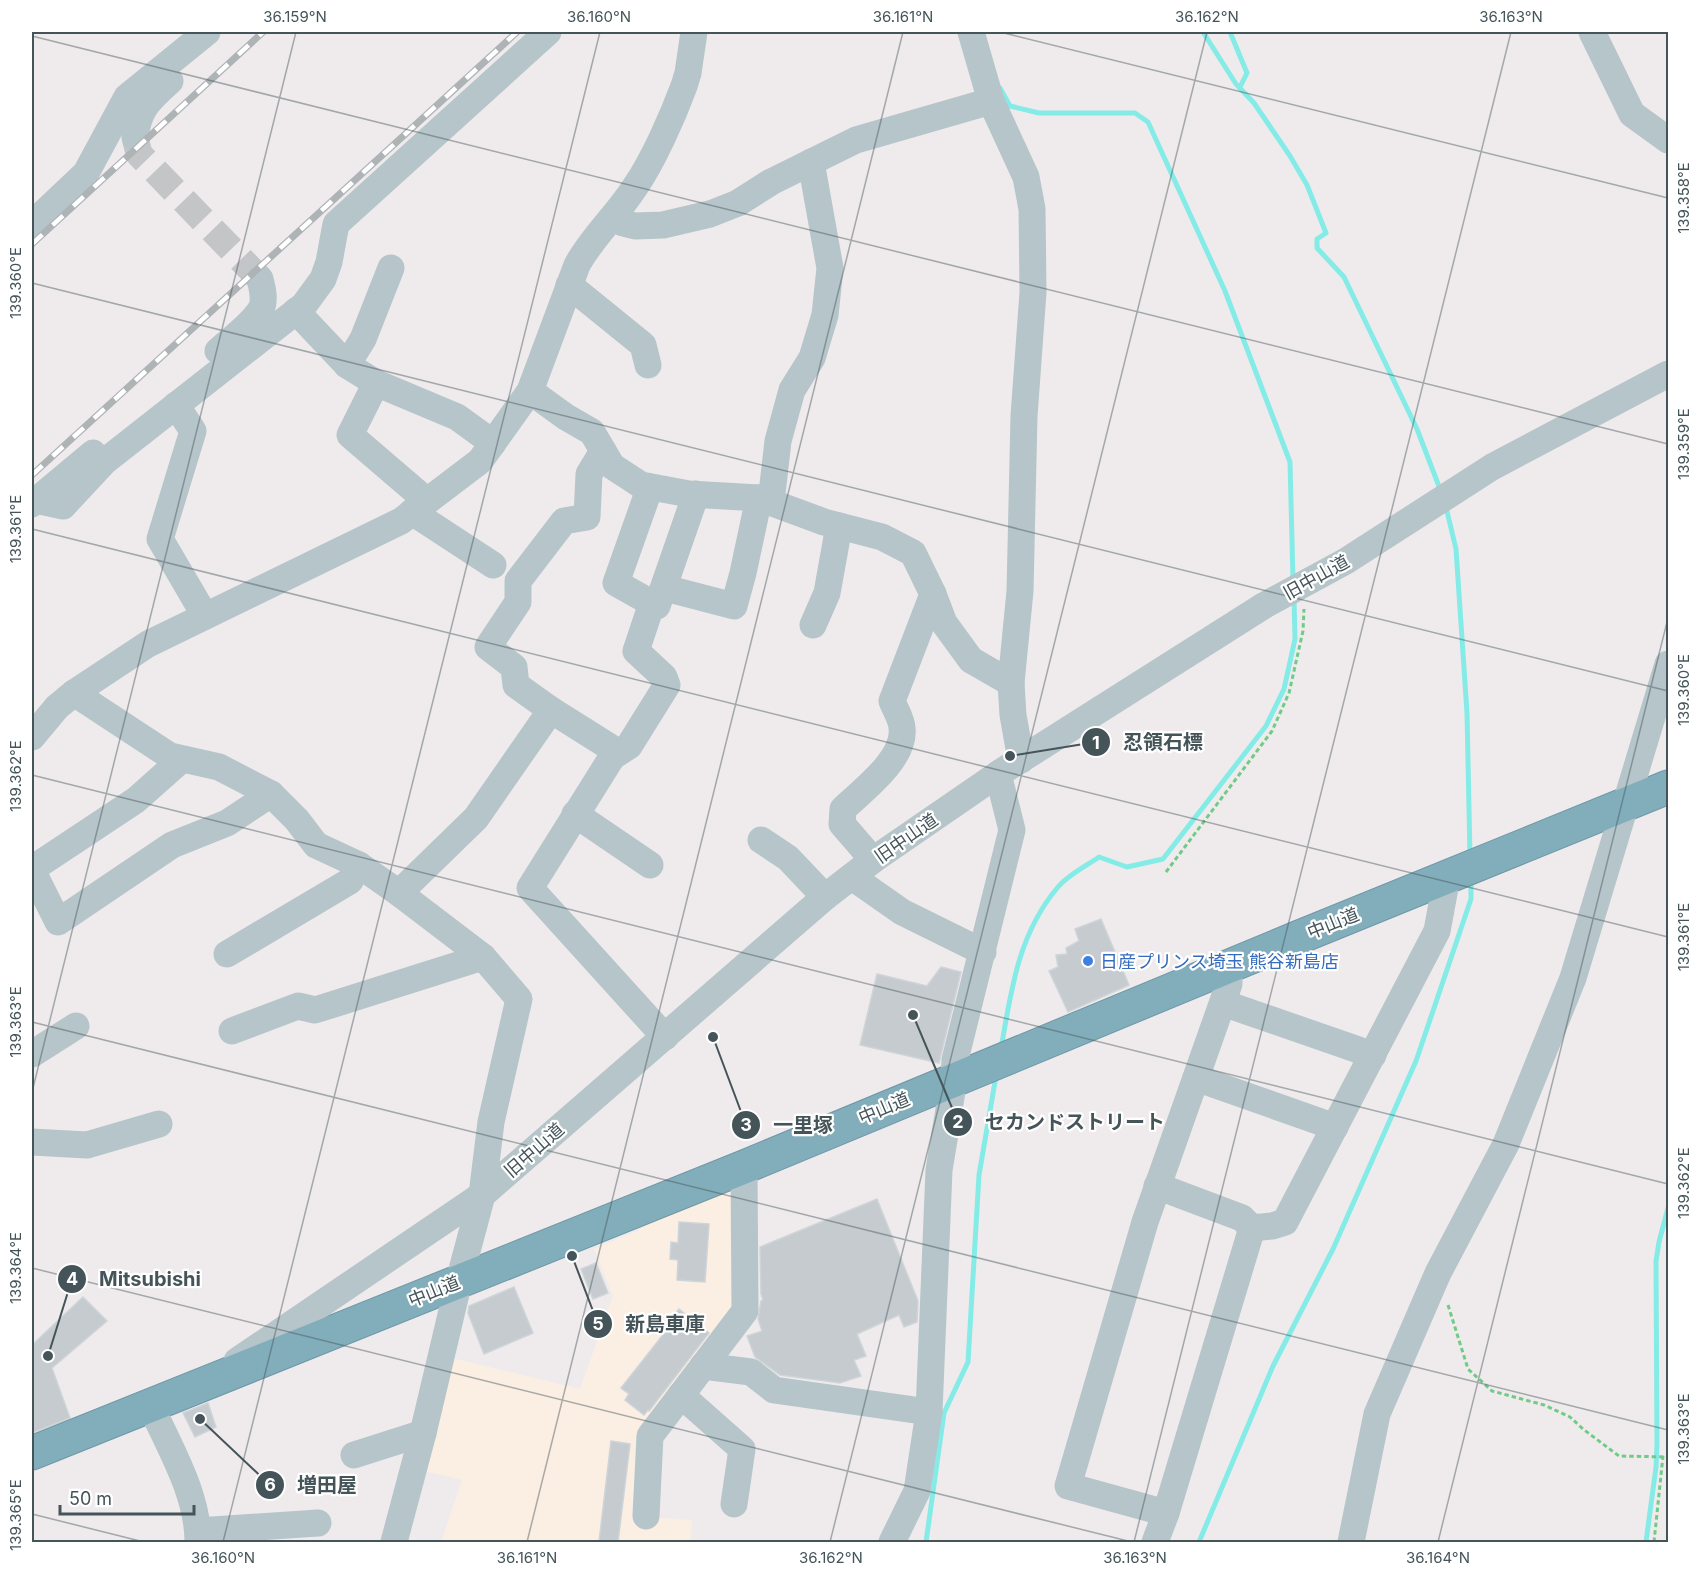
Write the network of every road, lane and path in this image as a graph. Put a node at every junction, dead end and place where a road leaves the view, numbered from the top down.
1 (207, 32) edge
2 (228, 32) edge
3 (548, 32) edge
4 (694, 32) edge
5 (971, 32) edge
6 (1592, 32) edge
7 (989, 94) junction
8 (135, 137) tunnel mouth
9 (1668, 140) edge
10 (810, 162) junction
11 (615, 216) junction
12 (32, 224) edge
13 (391, 268) dead end
14 (260, 279) tunnel mouth
15 (569, 285) junction
16 (296, 311) junction
17 (347, 365) junction
18 (648, 365) dead end
19 (1668, 374) edge
20 (376, 383) junction
21 (530, 391) junction
22 (176, 405) junction
23 (493, 444) junction
24 (603, 451) junction
25 (650, 487) junction
26 (696, 494) junction
27 (765, 500) junction
28 (34, 502) edge
29 (420, 507) junction
30 (838, 526) junction
31 (493, 565) dead end
32 (1294, 590) junction
33 (933, 594) junction
34 (658, 595) junction
35 (205, 616) junction
36 (813, 625) dead end
37 (1668, 664) edge
38 (1011, 683) junction
39 (75, 693) junction
40 (550, 710) junction
41 (32, 737) edge
42 (612, 757) junction
43 (181, 760) junction
44 (1021, 760) junction
45 (998, 774) junction
46 (1668, 787) edge
47 (271, 795) junction
48 (1627, 804) junction
49 (575, 814) junction
50 (761, 840) dead end
51 (873, 860) junction
52 (359, 865) junction
53 (650, 865) dead end
54 (32, 869) edge
55 (1463, 871) junction
56 (1166, 872) dead end
57 (852, 877) junction
58 (399, 893) junction
59 (825, 897) junction
60 (983, 952) junction
61 (227, 954) dead end
62 (483, 957) junction
63 (1229, 966) junction
64 (1223, 1003) junction
65 (76, 1026) dead end
66 (232, 1031) dead end
67 (665, 1037) junction
68 (32, 1054) edge
69 (1373, 1055) junction
70 (1196, 1078) junction
71 (954, 1079) junction
72 (159, 1124) dead end
73 (1335, 1127) junction
74 (32, 1142) edge
75 (744, 1167) junction
76 (1157, 1186) junction
77 (482, 1195) junction
78 (1252, 1228) junction
79 (1438, 1273) junction
80 (459, 1281) junction
81 (703, 1366) junction
82 (201, 1386) junction
83 (681, 1395) junction
84 (151, 1406) junction
85 (929, 1412) junction
86 (423, 1432) junction
87 (32, 1453) edge
88 (354, 1455) dead end
89 (1662, 1456) junction
90 (1668, 1457) edge
91 (734, 1504) dead end
92 (1166, 1513) junction
93 (646, 1516) dead end
94 (318, 1523) dead end
95 (198, 1537) edge
96 (394, 1542) edge
97 (892, 1542) edge
98 (1155, 1542) edge
99 (1351, 1542) edge
100 (1654, 1542) edge

1 - 12 street
2 - 8 street
3 - 16 street
4 - 11 street
5 - 7 street
6 - 9 street
7 - 10 street
7 - 38 street
10 - 11 street
10 - 27 street
11 - 15 street
13 - 17 street
14 - 28 street
15 - 18 street
15 - 21 street
16 - 17 street
16 - 22 street
17 - 20 street
19 - 32 street, 旧中山道
20 - 23 street
20 - 29 street
21 - 23 street
21 - 24 street
22 - 28 street
22 - 35 street
23 - 29 street
24 - 25 street
24 - 40 street
25 - 26 street
25 - 34 street
26 - 27 street
26 - 34 street
27 - 30 street
27 - 34 street
29 - 31 street
29 - 35 street
30 - 33 street
30 - 36 street
32 - 44 street, 旧中山道
32 - 56 path
33 - 38 street
33 - 51 street
34 - 42 street
35 - 39 street
37 - 48 street
38 - 44 street
39 - 41 street
39 - 43 street
40 - 42 street
40 - 58 street
42 - 49 street
43 - 47 street
43 - 54 street
44 - 45 street, 旧中山道
45 - 51 street, 旧中山道
45 - 60 street
46 - 48 highway, 中山道
47 - 52 street
47 - 54 street
48 - 55 highway, 中山道
48 - 79 street
49 - 53 street
49 - 67 street
50 - 59 street
51 - 57 street, 旧中山道
52 - 58 street
52 - 61 street
55 - 63 highway, 中山道
55 - 69 street
57 - 59 street, 旧中山道
57 - 60 street
58 - 62 street
59 - 67 street, 旧中山道
60 - 71 street
62 - 66 street
62 - 77 street
63 - 64 street
63 - 71 highway, 中山道
64 - 69 street
64 - 70 street
65 - 68 street
67 - 77 street, 旧中山道
69 - 73 street
70 - 73 street
70 - 76 street
71 - 75 highway, 中山道
71 - 85 street
72 - 74 street
73 - 78 street
75 - 80 highway, 中山道
75 - 81 street
76 - 78 street
76 - 92 street
77 - 80 street
77 - 82 street, 旧中山道
78 - 92 street
79 - 89 path
79 - 99 street
80 - 82 highway, 中山道
80 - 86 street
81 - 83 street
81 - 85 street
82 - 84 highway, 中山道
83 - 91 street
83 - 93 street
84 - 87 highway, 中山道
84 - 95 street
85 - 97 street
86 - 88 street
86 - 96 street
89 - 90 path
89 - 100 path
92 - 98 street
94 - 95 street

